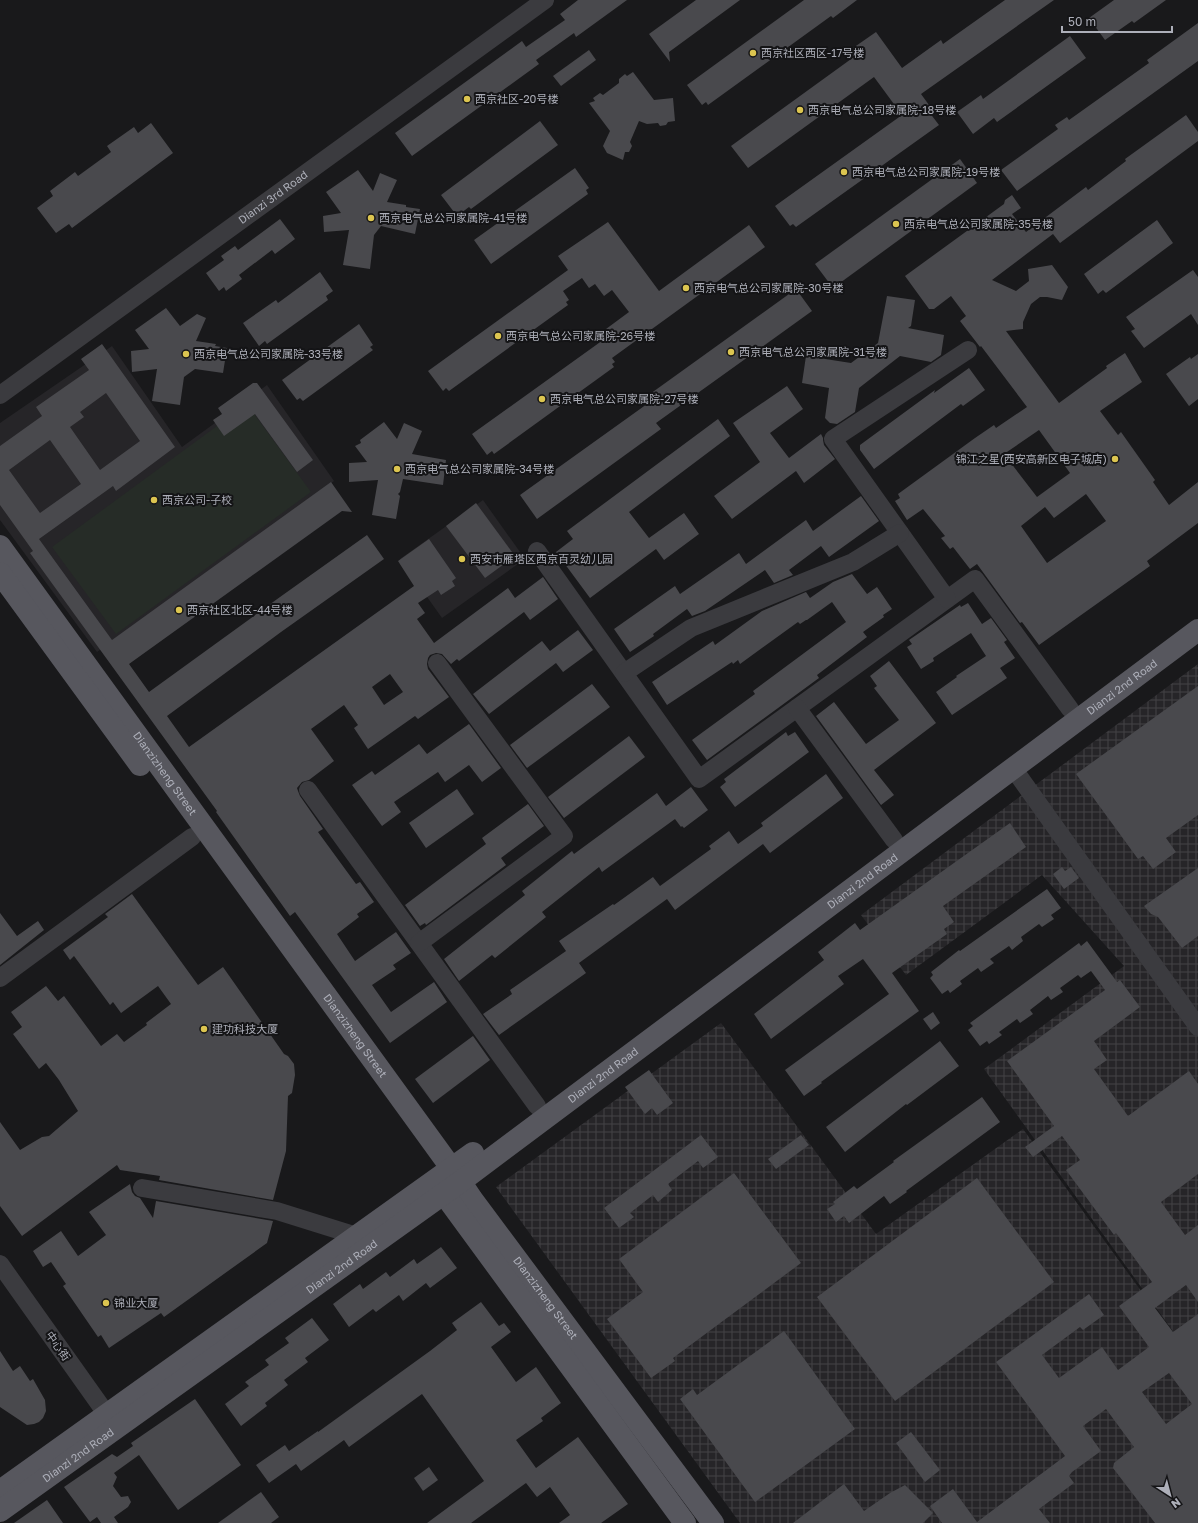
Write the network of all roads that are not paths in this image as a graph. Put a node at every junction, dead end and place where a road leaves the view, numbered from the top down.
1 (546, 0) edge
2 (968, 350) dead end
3 (0, 395) edge
4 (900, 533) junction
5 (0, 546) edge
6 (537, 551) dead end
7 (0, 573) edge
8 (947, 599) junction
9 (1198, 614) edge
10 (1198, 631) edge
11 (437, 663) dead end
12 (624, 673) junction
13 (797, 708) junction
14 (1070, 709) junction
15 (1013, 768) junction
16 (308, 790) dead end
17 (192, 837) junction
18 (894, 840) junction
19 (419, 943) junction
20 (0, 978) edge
21 (1198, 1027) edge
22 (537, 1106) junction
23 (449, 1180) junction
24 (142, 1188) dead end
25 (357, 1236) junction
26 (0, 1264) edge
27 (112, 1422) junction
28 (0, 1491) edge
29 (0, 1511) edge
30 (685, 1523) edge
31 (713, 1523) edge

1 - 3 street, Dianzi 3rd Road
2 - 4 street
4 - 8 street
4 - 12 street
5 - 23 main road, Dianzizheng Street
6 - 12 street
7 - 17 main road, Dianzizheng Street
8 - 13 street
8 - 14 street
9 - 14 main road, Dianzi 2nd Road
10 - 15 main road, Dianzi 2nd Road
11 - 19 street
12 - 13 street
13 - 18 street
14 - 18 main road, Dianzi 2nd Road
15 - 21 street
15 - 23 main road, Dianzi 2nd Road
16 - 19 street
17 - 20 street
17 - 23 main road, Dianzizheng Street
18 - 22 main road, Dianzi 2nd Road
19 - 22 street
22 - 23 main road, Dianzi 2nd Road
23 - 25 main road, Dianzi 2nd Road
23 - 27 main road, Dianzi 2nd Road
23 - 30 main road, Dianzizheng Street
23 - 31 main road, Dianzizheng Street
24 - 25 street
25 - 27 main road, Dianzi 2nd Road
26 - 27 street, 中心街
27 - 28 main road, Dianzi 2nd Road
27 - 29 main road, Dianzi 2nd Road

